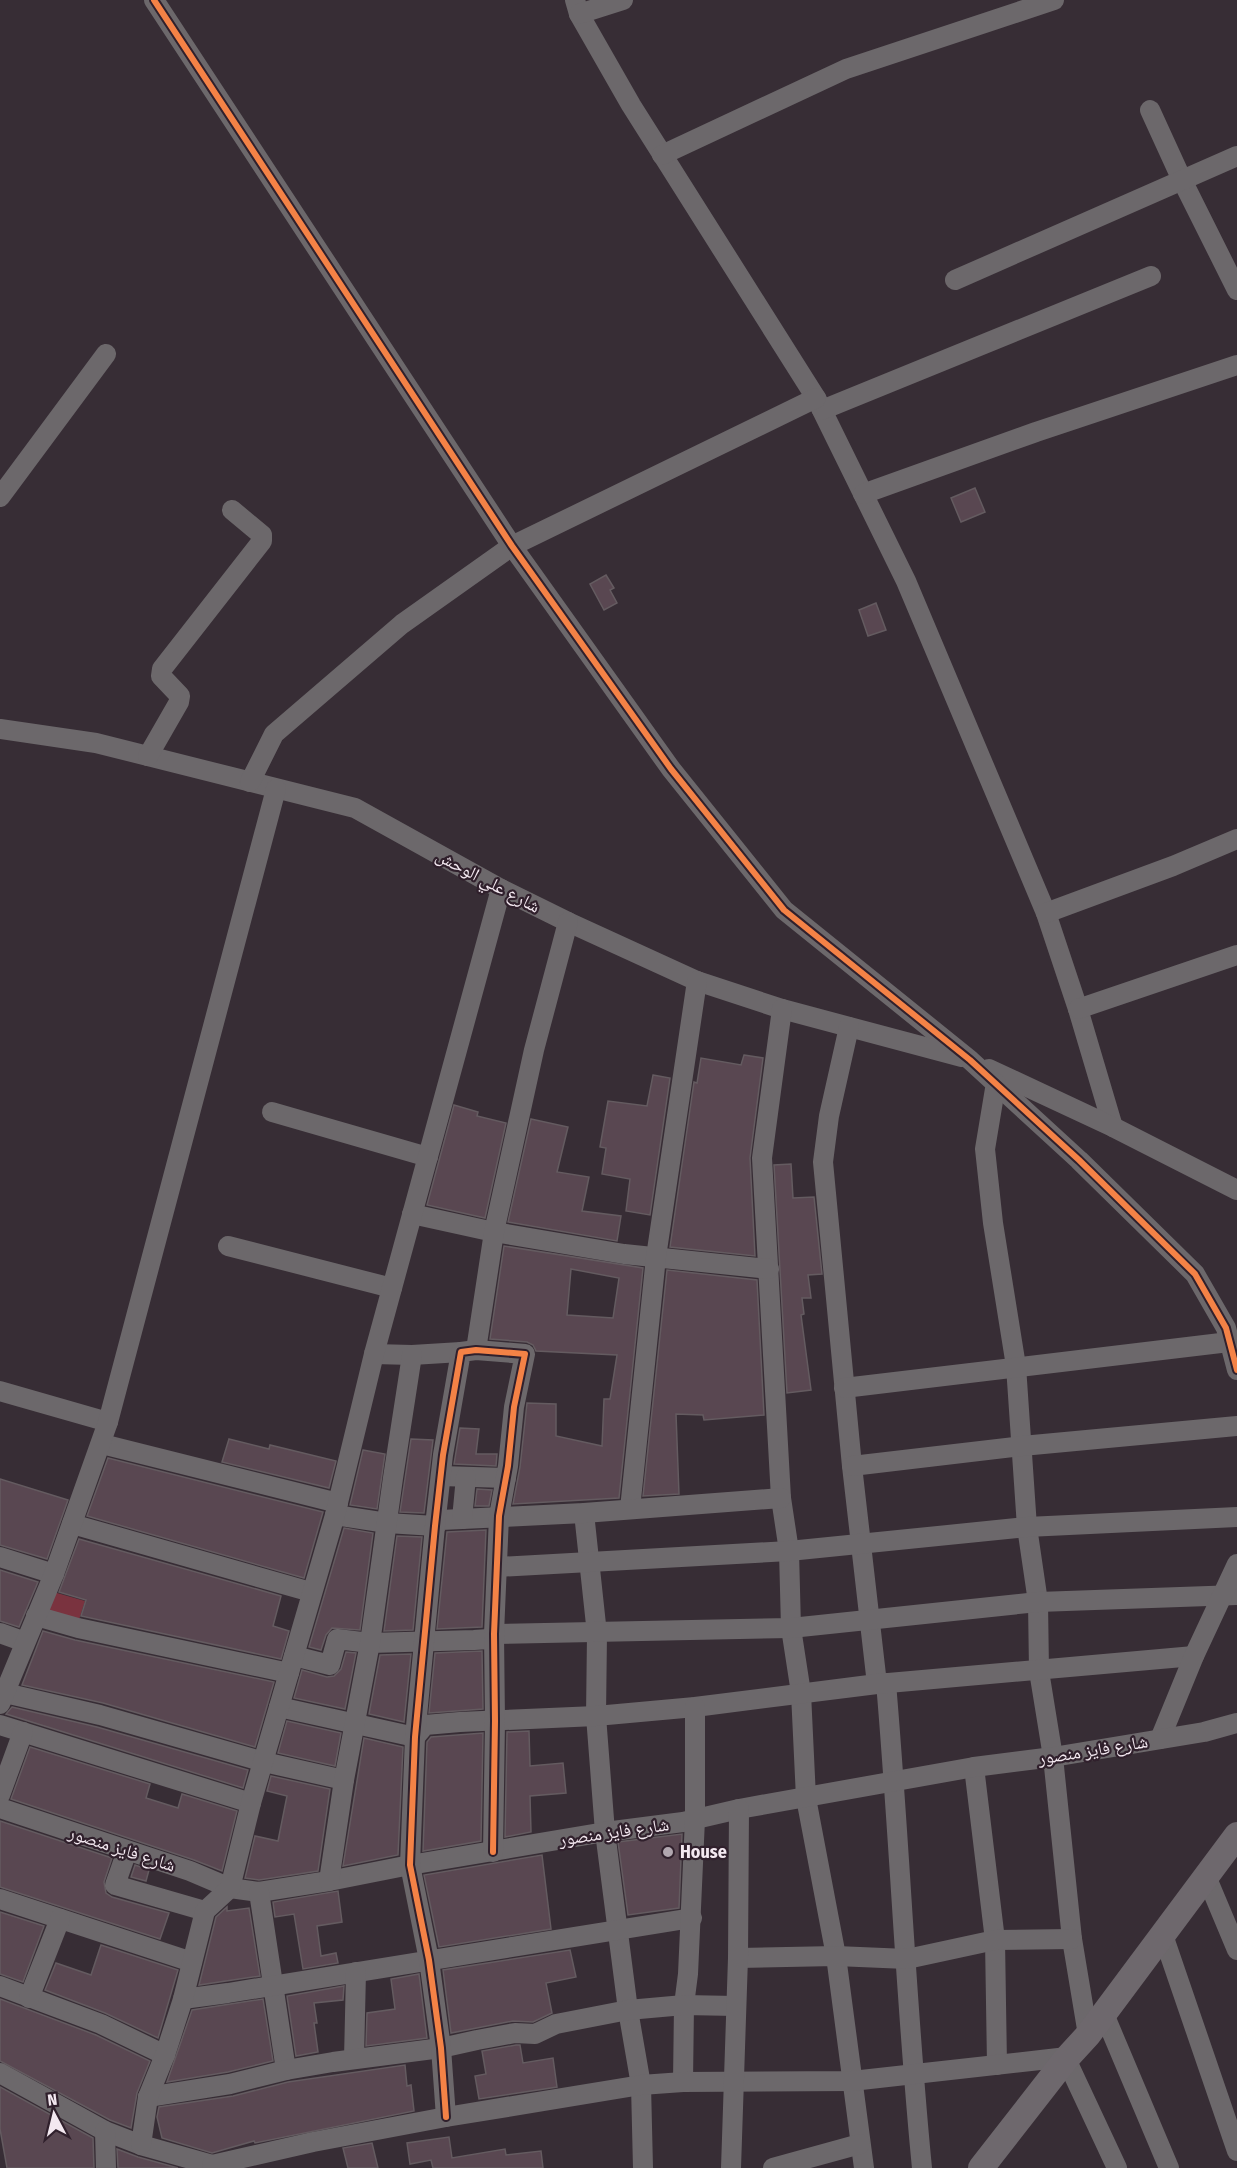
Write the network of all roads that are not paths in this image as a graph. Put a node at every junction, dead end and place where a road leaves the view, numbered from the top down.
1 (154, 0) edge
2 (623, 0) edge
3 (1054, 0) edge
4 (577, 7) edge
5 (1150, 110) dead end
6 (662, 155) junction
7 (1237, 156) edge
8 (1182, 180) junction
9 (1151, 276) dead end
10 (955, 280) dead end
11 (1237, 290) edge
12 (106, 354) dead end
13 (1237, 365) edge
14 (819, 404) junction
15 (863, 494) junction
16 (0, 497) edge
17 (232, 510) dead end
18 (512, 546) junction
19 (0, 729) edge
20 (148, 756) junction
21 (250, 782) junction
22 (276, 789) junction
23 (1237, 839) edge
24 (501, 889) junction
25 (1046, 912) junction
26 (568, 922) junction
27 (1237, 955) edge
28 (697, 981) junction
29 (782, 1009) junction
30 (1078, 1009) junction
31 (849, 1027) junction
32 (970, 1060) junction
33 (996, 1083) junction
34 (272, 1112) dead end
35 (1113, 1127) junction
36 (428, 1157) junction
37 (1237, 1190) edge
38 (412, 1215) junction
39 (494, 1232) junction
40 (228, 1246) dead end
41 (656, 1257) junction
42 (769, 1269) junction
43 (392, 1287) junction
44 (1229, 1342) junction
45 (469, 1351) junction
46 (374, 1354) junction
47 (412, 1355) junction
48 (1016, 1366) junction
49 (1237, 1370) edge
50 (844, 1388) junction
51 (0, 1391) edge
52 (108, 1422) junction
53 (1237, 1426) edge
54 (102, 1444) junction
55 (1022, 1446) junction
56 (852, 1466) junction
57 (441, 1476) junction
58 (466, 1477) junction
59 (506, 1478) junction
60 (781, 1498) junction
61 (336, 1509) junction
62 (630, 1509) junction
63 (584, 1513) junction
64 (499, 1516) junction
65 (1237, 1517) edge
66 (462, 1519) junction
67 (387, 1523) junction
68 (72, 1524) junction
69 (435, 1526) junction
70 (1028, 1527) junction
71 (862, 1544) junction
72 (789, 1551) junction
73 (0, 1557) edge
74 (588, 1563) junction
75 (1237, 1564) edge
76 (497, 1567) junction
77 (54, 1574) junction
78 (311, 1592) junction
79 (1231, 1595) edge
80 (1038, 1602) junction
81 (36, 1616) junction
82 (868, 1620) junction
83 (791, 1628) junction
84 (0, 1633) edge
85 (494, 1634) junction
86 (597, 1634) junction
87 (425, 1641) junction
88 (25, 1642) junction
89 (370, 1643) junction
90 (1194, 1656) junction
91 (291, 1664) junction
92 (1039, 1671) junction
93 (881, 1683) junction
94 (801, 1693) junction
95 (2, 1698) edge
96 (279, 1707) junction
97 (695, 1707) junction
98 (596, 1716) junction
99 (495, 1721) junction
100 (1237, 1723) edge
101 (356, 1724) junction
102 (0, 1725) edge
103 (23, 1732) junction
104 (415, 1737) junction
105 (1160, 1739) junction
106 (1053, 1757) junction
107 (264, 1762) junction
108 (974, 1767) junction
109 (344, 1780) junction
110 (894, 1782) junction
111 (0, 1795) edge
112 (806, 1798) junction
113 (251, 1803) junction
114 (0, 1808) edge
115 (739, 1809) junction
116 (695, 1819) junction
117 (605, 1832) junction
118 (1237, 1835) edge
119 (127, 1851) junction
120 (493, 1852) junction
121 (410, 1865) junction
122 (1206, 1876) junction
123 (329, 1881) junction
124 (230, 1888) junction
125 (258, 1892) junction
126 (0, 1899) edge
127 (205, 1911) junction
128 (692, 1918) junction
129 (60, 1919) junction
130 (617, 1929) junction
131 (1162, 1935) junction
132 (1072, 1939) junction
133 (995, 1940) junction
134 (1237, 1950) edge
135 (836, 1956) junction
136 (738, 1958) junction
137 (907, 1959) junction
138 (429, 1960) junction
139 (192, 1962) junction
140 (356, 1972) junction
141 (274, 1985) junction
142 (0, 1986) edge
143 (29, 1998) junction
144 (183, 1999) junction
145 (684, 2005) junction
146 (736, 2006) junction
147 (628, 2010) junction
148 (1104, 2014) junction
149 (1088, 2035) junction
150 (441, 2048) junction
151 (165, 2055) junction
152 (1067, 2058) junction
153 (354, 2059) junction
154 (997, 2065) junction
155 (286, 2070) junction
156 (0, 2073) edge
157 (913, 2074) junction
158 (852, 2081) junction
159 (683, 2082) junction
160 (734, 2083) junction
161 (641, 2085) junction
162 (148, 2097) junction
163 (446, 2117) junction
164 (105, 2131) junction
165 (860, 2144) junction
166 (141, 2145) junction
167 (1237, 2151) edge
168 (214, 2166) edge
169 (106, 2168) edge
170 (643, 2168) edge
171 (731, 2168) edge
172 (773, 2168) edge
173 (864, 2168) edge
174 (921, 2168) edge
175 (981, 2168) edge
176 (1117, 2168) edge
177 (1169, 2168) edge

1 - 18 street
2 - 4 street
3 - 6 street
4 - 6 street
5 - 8 street
6 - 14 street
7 - 8 street
8 - 10 street
8 - 11 street
9 - 14 street
12 - 16 street
13 - 15 street
14 - 15 street
14 - 18 street
15 - 25 street
17 - 20 street
18 - 21 street
18 - 32 street
19 - 20 street, شارع علي الوحش
20 - 21 street, شارع علي الوحش
21 - 22 street, شارع علي الوحش
22 - 24 street, شارع علي الوحش
22 - 52 street
23 - 25 street
24 - 26 street, شارع علي الوحش
24 - 36 street
25 - 30 street
26 - 28 street, شارع علي الوحش
26 - 39 street
27 - 30 street
28 - 29 street, شارع علي الوحش
28 - 41 street
29 - 31 street, شارع علي الوحش
29 - 42 street
30 - 35 street
31 - 32 street, شارع علي الوحش
31 - 50 street
32 - 33 street
32 - 35 street
33 - 44 street
33 - 48 street
34 - 36 street
35 - 37 street
36 - 38 street
38 - 39 street
38 - 43 street
39 - 41 street
39 - 45 street
40 - 43 street
41 - 42 street
41 - 62 street
42 - 60 street
43 - 46 street
44 - 48 street
44 - 49 street
45 - 47 street
45 - 57 street
45 - 59 street
46 - 47 street
46 - 61 street
47 - 67 street
48 - 50 street
48 - 55 street
50 - 56 street
51 - 52 street
52 - 54 street
53 - 55 street
54 - 61 street
54 - 68 street
55 - 56 street
55 - 70 street
56 - 71 street
57 - 58 street
57 - 69 street
58 - 59 street
58 - 66 street
59 - 64 street
60 - 62 street
60 - 72 street
61 - 67 street
61 - 78 street
62 - 63 street
63 - 64 street
63 - 74 street
64 - 66 street
64 - 76 street
65 - 70 street
66 - 69 street
67 - 69 street
67 - 89 street
68 - 77 street
68 - 78 street
69 - 87 street
70 - 71 street
70 - 80 street
71 - 72 street
71 - 82 street
72 - 74 street
72 - 83 street
73 - 77 street
74 - 76 street
74 - 86 street
75 - 79 street
76 - 85 street
77 - 81 street
78 - 91 street
79 - 80 street
79 - 90 street
80 - 82 street
80 - 92 street
81 - 88 street
81 - 91 street
82 - 83 street
82 - 93 street
83 - 86 street
83 - 94 street
84 - 88 street
85 - 86 street
85 - 87 street
85 - 99 street
86 - 98 street
87 - 89 street
87 - 104 street
88 - 95 street
89 - 91 street
89 - 101 street
90 - 92 street
90 - 105 street
91 - 96 street
92 - 93 street
92 - 106 street
93 - 94 street
93 - 110 street
94 - 97 street
94 - 112 street
95 - 107 street
96 - 101 street
96 - 107 street
97 - 98 street
97 - 116 street
98 - 99 street
98 - 117 street
99 - 104 street
99 - 120 street
100 - 105 street, شارع فايز منصور
101 - 104 street
101 - 109 street
102 - 103 street
103 - 111 street
103 - 113 street
104 - 121 street
105 - 106 street, شارع فايز منصور
106 - 108 street, شارع فايز منصور
106 - 132 street
107 - 109 street
107 - 113 street
108 - 110 street, شارع فايز منصور
108 - 133 street
109 - 123 street
110 - 112 street, شارع فايز منصور
110 - 137 street
112 - 115 street, شارع فايز منصور
112 - 135 street
113 - 124 street
114 - 119 street, شارع فايز منصور
115 - 116 street, شارع فايز منصور
115 - 136 street
116 - 117 street, شارع فايز منصور
116 - 128 street
117 - 120 street, شارع فايز منصور
117 - 130 street
118 - 122 main road
119 - 124 street, شارع فايز منصور
119 - 127 street
120 - 121 street, شارع فايز منصور
121 - 123 street, شارع فايز منصور
121 - 138 street
122 - 131 main road
122 - 134 street
123 - 125 street, شارع فايز منصور
124 - 125 street, شارع فايز منصور
124 - 127 street
125 - 141 street
126 - 129 street
127 - 139 street
128 - 130 street
128 - 145 street
129 - 139 street
129 - 143 street
130 - 138 street
130 - 147 street
131 - 148 main road
131 - 167 street
132 - 133 street
132 - 149 street
133 - 137 street
133 - 154 street
135 - 136 street
135 - 137 street
135 - 158 street
136 - 146 street
137 - 157 street
138 - 140 street
138 - 150 street
139 - 144 street
140 - 141 street
140 - 153 street
141 - 144 street
141 - 155 street
142 - 143 street
143 - 151 street
144 - 151 street
145 - 146 street
145 - 147 street
145 - 159 street
146 - 160 street
147 - 150 street
147 - 161 street
148 - 149 main road
148 - 177 street
149 - 152 main road
150 - 153 street
150 - 163 street
151 - 162 street
152 - 154 street
152 - 175 main road
152 - 176 street
153 - 155 street
154 - 157 street
155 - 162 street
156 - 164 street
157 - 158 street
157 - 174 street
158 - 160 street
158 - 165 street
159 - 160 street
159 - 161 street
160 - 171 street
161 - 163 street
161 - 170 street
162 - 166 street
163 - 168 street
164 - 166 street
164 - 169 street
165 - 172 street
165 - 173 street
166 - 168 street

